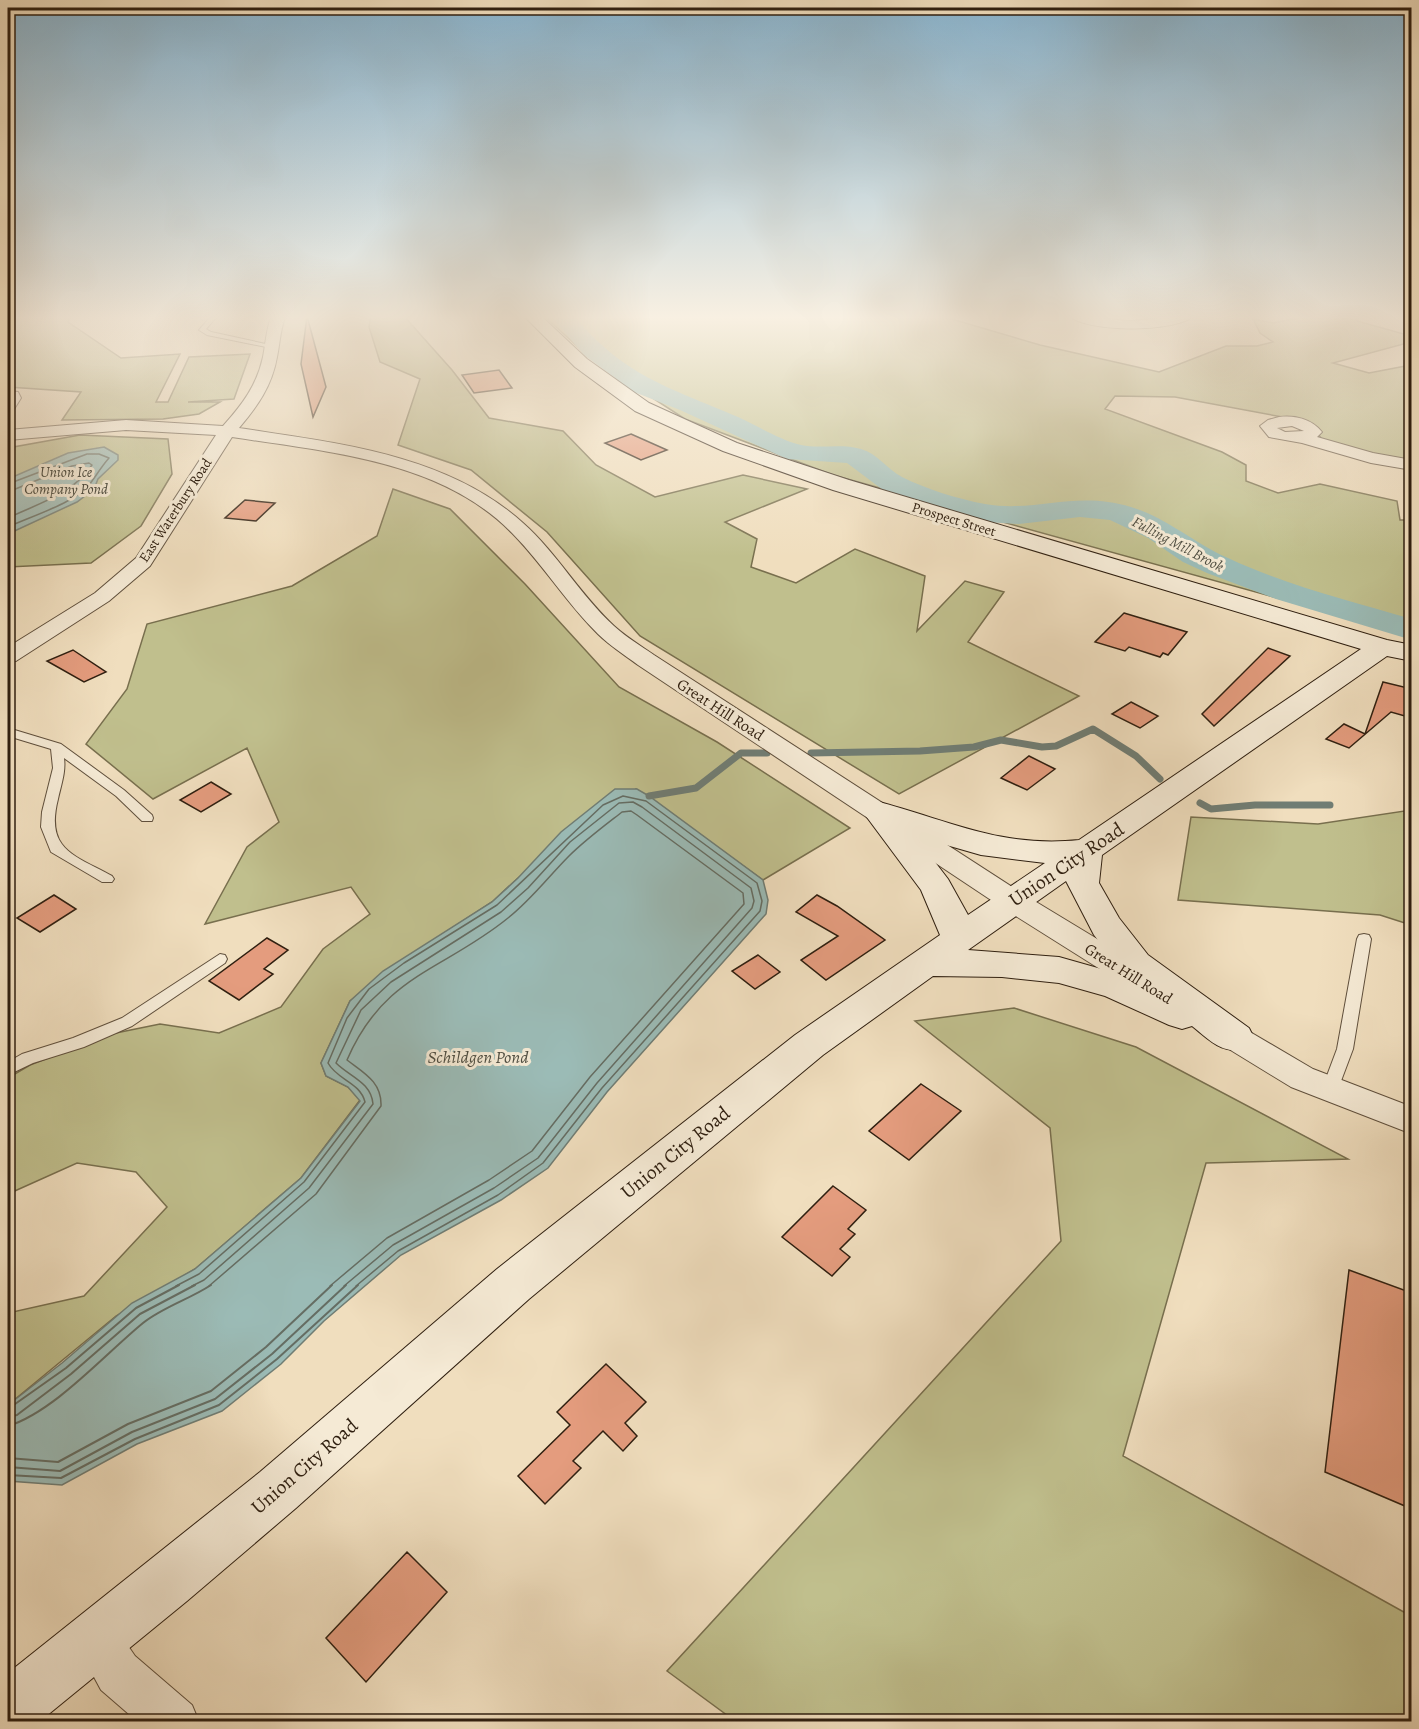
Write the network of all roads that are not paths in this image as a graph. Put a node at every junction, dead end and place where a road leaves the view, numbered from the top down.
1 (16, 396) edge
2 (256, 396) edge
3 (626, 396) edge
4 (8, 412) edge
5 (226, 431) junction
6 (8, 435) edge
7 (1305, 438) dead end
8 (1412, 465) edge
9 (1397, 650) edge
10 (8, 656) edge
11 (8, 732) edge
12 (57, 747) junction
13 (879, 812) junction
14 (147, 818) dead end
15 (1086, 850) junction
16 (107, 879) dead end
17 (1013, 901) junction
18 (959, 938) junction
19 (1364, 939) dead end
20 (220, 959) dead end
21 (925, 963) junction
22 (1234, 1038) junction
23 (8, 1069) edge
24 (1330, 1089) junction
25 (1412, 1121) edge
26 (97, 1640) junction
27 (8, 1709) edge
28 (175, 1722) edge

1 - 4 lane
2 - 5 street, East Waterbury Road
3 - 9 main road, Prospect Street
5 - 6 street, Great Hill Road
5 - 10 street, East Waterbury Road
5 - 13 street, Great Hill Road
7 - 8 street
9 - 15 main road, Union City Road
11 - 12 lane
12 - 14 lane
12 - 16 lane
13 - 15 main road
13 - 17 street, Great Hill Road
13 - 18 main road
15 - 17 main road, Union City Road
15 - 22 main road
17 - 18 main road, Union City Road
17 - 22 street, Great Hill Road
18 - 21 main road, Union City Road
19 - 24 lane
20 - 23 lane
21 - 22 main road
21 - 26 main road, Union City Road
22 - 24 street, Great Hill Road
24 - 25 street, Great Hill Road
26 - 27 main road, Union City Road
26 - 28 street

